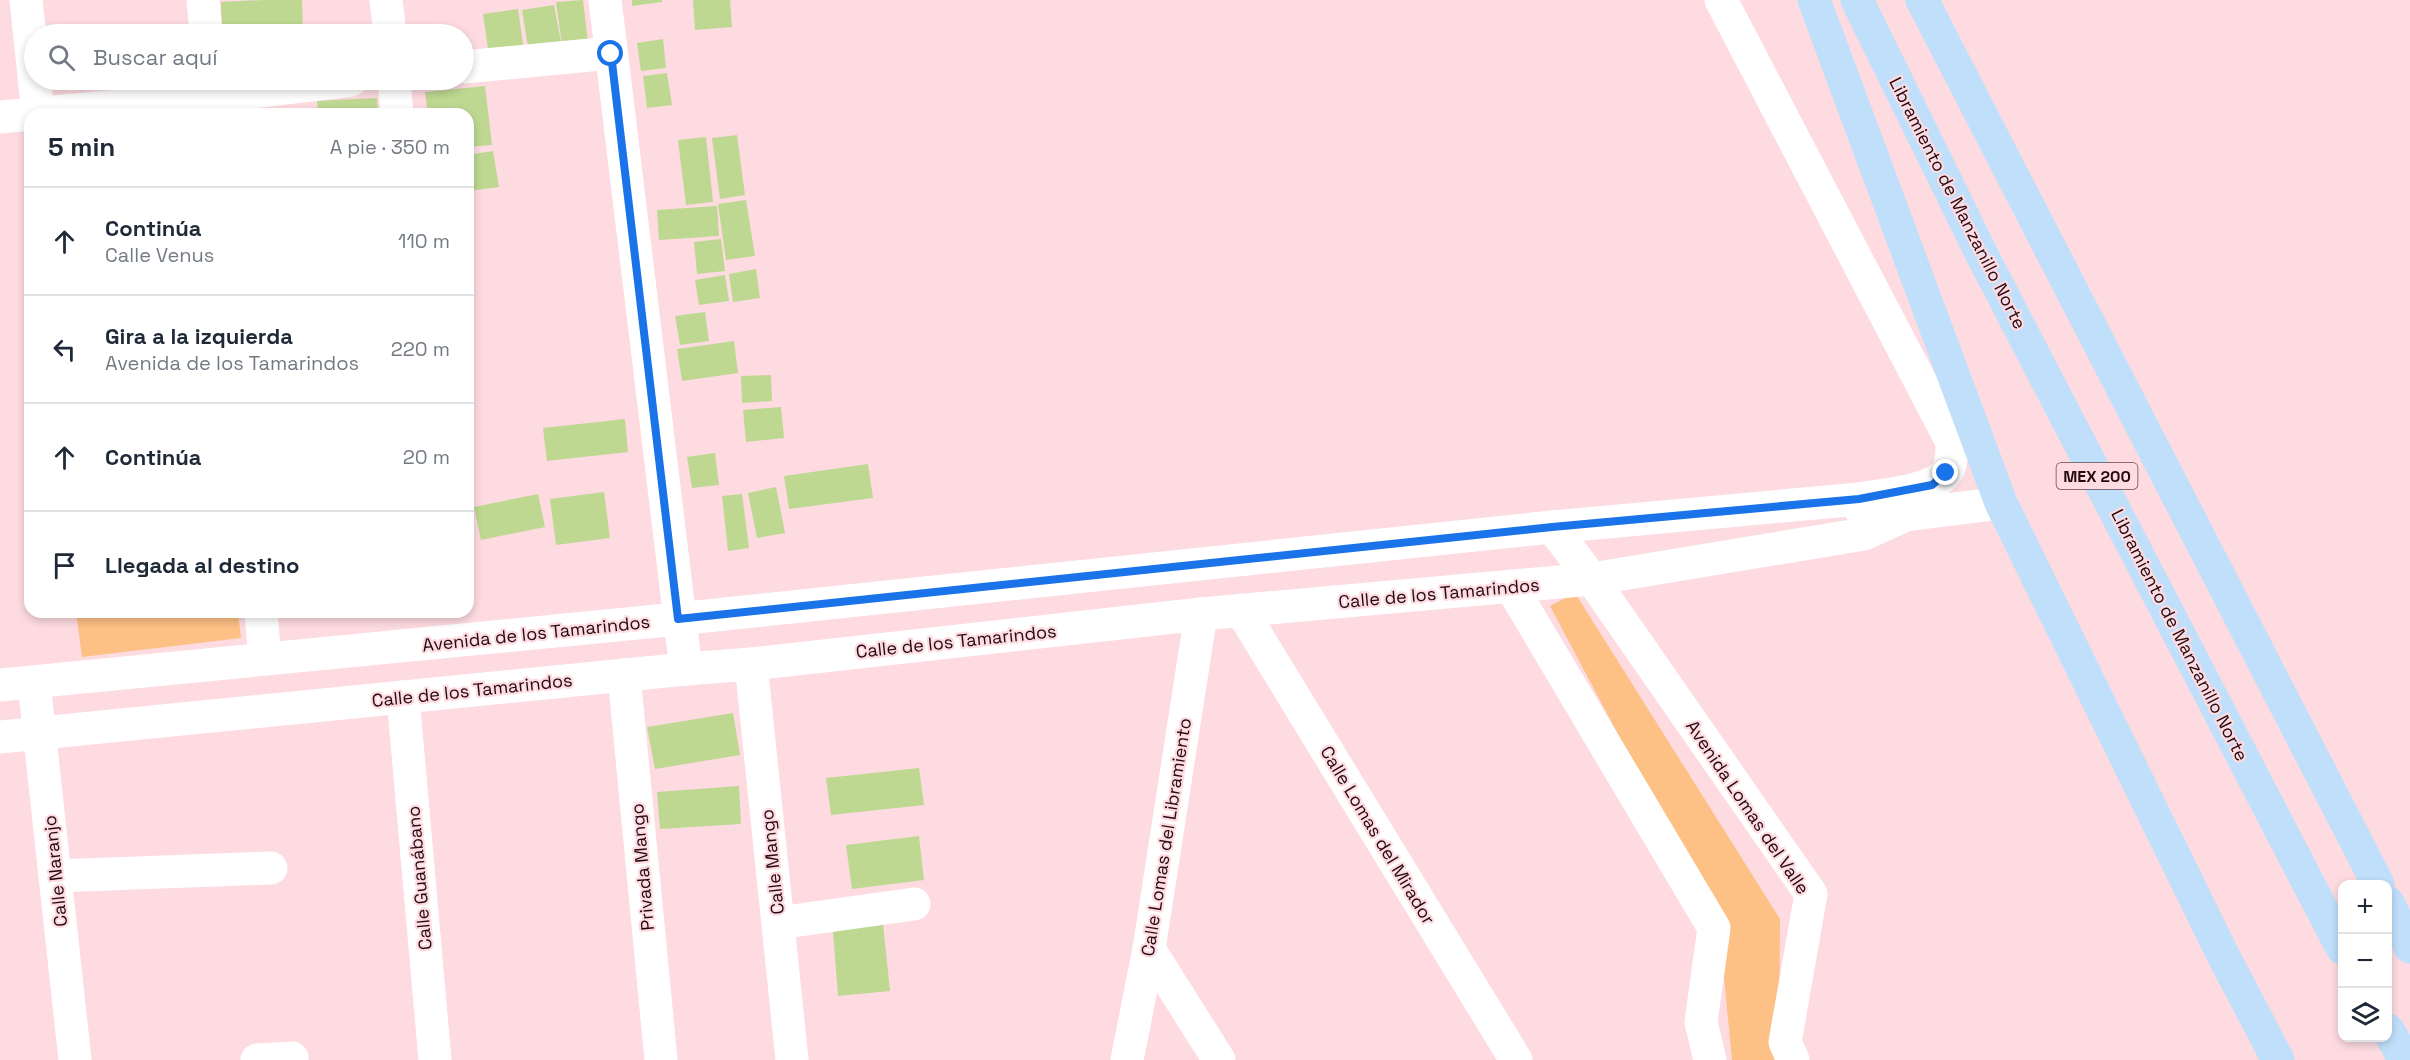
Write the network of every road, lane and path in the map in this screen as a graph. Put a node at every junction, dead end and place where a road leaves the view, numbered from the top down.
1 (26, 0) edge
2 (203, 0) edge
3 (386, 0) edge
4 (605, 0) edge
5 (1721, 0) edge
6 (1814, 0) edge
7 (1857, 0) edge
8 (1922, 0) edge
9 (1939, 0) edge
10 (29, 24) edge
11 (205, 24) edge
12 (389, 24) edge
13 (611, 54) junction
14 (474, 66) edge
15 (35, 90) edge
16 (270, 90) edge
17 (395, 90) edge
18 (213, 97) edge
19 (37, 108) edge
20 (100, 108) edge
21 (396, 108) edge
22 (24, 115) edge
23 (0, 117) edge
24 (1988, 130) junction
25 (1859, 499) junction
26 (2001, 503) junction
27 (1906, 515) junction
28 (1552, 527) junction
29 (1864, 534) junction
30 (1592, 579) junction
31 (1512, 588) junction
32 (1241, 610) junction
33 (1201, 614) junction
34 (262, 618) edge
35 (678, 619) junction
36 (265, 659) junction
37 (751, 664) junction
38 (686, 669) junction
39 (624, 675) junction
40 (34, 683) junction
41 (0, 685) edge
42 (403, 697) junction
43 (40, 733) junction
44 (0, 737) edge
45 (271, 868) dead end
46 (56, 876) junction
47 (2375, 880) edge
48 (914, 904) dead end
49 (2392, 911) edge
50 (778, 924) junction
51 (2338, 938) edge
52 (2410, 947) edge
53 (1149, 950) junction
54 (2392, 1037) edge
55 (292, 1058) dead end
56 (75, 1060) edge
57 (257, 1060) edge
58 (435, 1060) edge
59 (661, 1060) edge
60 (792, 1060) edge
61 (1127, 1060) edge
62 (1219, 1060) edge
63 (1516, 1060) edge
64 (1710, 1060) edge
65 (1793, 1060) edge
66 (2278, 1060) edge
67 (2405, 1060) edge

1 - 10 street
2 - 11 street
3 - 12 street
4 - 13 street
5 - 25 street
6 - 26 highway
7 - 51 highway, Libramiento de Manzanillo Norte / MEX 200
8 - 24 highway, MEX 200
9 - 24 highway
13 - 14 street
13 - 35 street
15 - 19 street
16 - 18 street
17 - 21 street
18 - 20 street
22 - 23 street
24 - 47 highway, MEX 200
25 - 27 street, Avenida de los Tamarindos
25 - 28 street, Avenida de los Tamarindos
25 - 29 street
26 - 27 street, Avenida de los Tamarindos
26 - 66 highway
27 - 29 street, Calle de los Tamarindos
28 - 30 street, Avenida Lomas del Valle
28 - 35 street, Avenida de los Tamarindos
29 - 30 street, Calle de los Tamarindos
30 - 31 street, Calle de los Tamarindos
30 - 65 street, Avenida Lomas del Valle
31 - 32 street, Calle de los Tamarindos
31 - 64 street
32 - 33 street, Calle de los Tamarindos
32 - 63 street, Calle Lomas del Mirador
33 - 37 street, Calle de los Tamarindos
33 - 53 street, Calle Lomas del Libramiento
34 - 36 street
35 - 36 street, Avenida de los Tamarindos
35 - 38 street
36 - 40 street, Avenida de los Tamarindos
37 - 38 street, Calle de los Tamarindos
37 - 50 street, Calle Mango
38 - 39 street, Calle de los Tamarindos
39 - 42 street, Calle de los Tamarindos
39 - 59 street, Privada Mango
40 - 41 street, Avenida de los Tamarindos
40 - 43 street, Calle Naranjo
42 - 43 street, Calle de los Tamarindos
42 - 58 street, Calle Guanábano
43 - 44 street, Calle de los Tamarindos
43 - 46 street, Calle Naranjo
45 - 46 street
46 - 56 street, Calle Naranjo
48 - 50 street
49 - 52 highway
50 - 60 street, Calle Mango
53 - 61 street, Calle Lomas del Libramiento
53 - 62 street
54 - 67 highway
55 - 57 street

